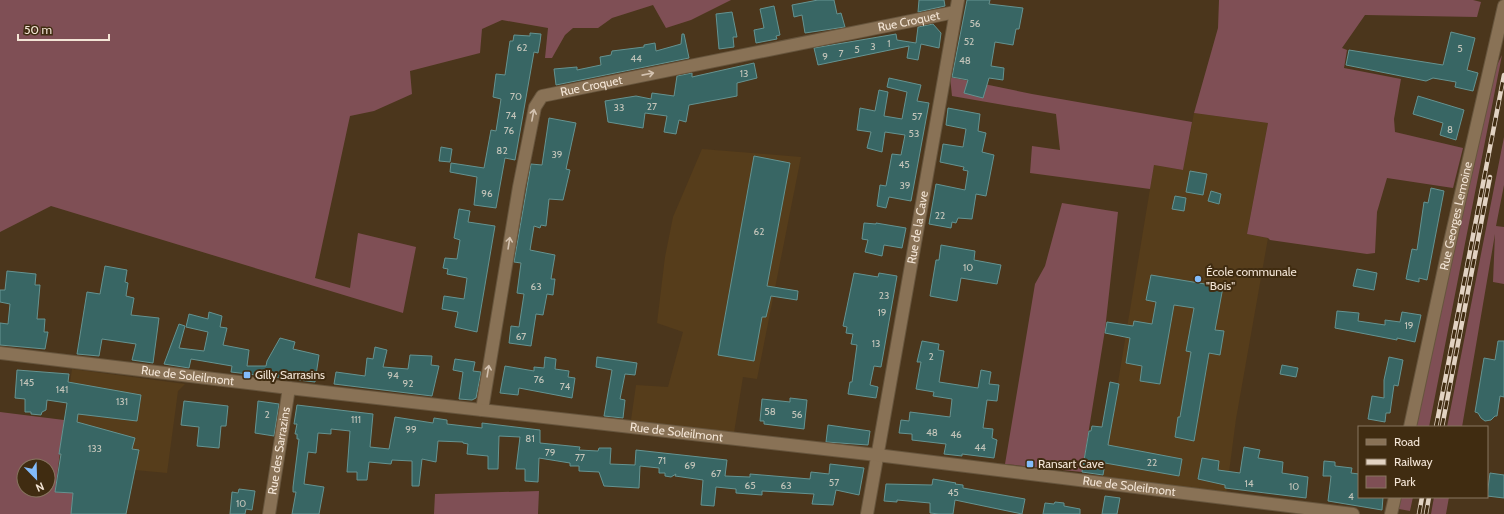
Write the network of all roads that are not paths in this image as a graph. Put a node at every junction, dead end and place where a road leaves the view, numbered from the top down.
1 (958, 0) edge
2 (1504, 6) edge
3 (955, 12) junction
4 (0, 353) edge
5 (289, 388) junction
6 (482, 410) junction
7 (1410, 426) edge
8 (877, 455) junction
9 (1395, 498) edge
10 (270, 514) edge
11 (867, 514) edge
12 (1353, 514) edge
13 (1391, 514) edge

1 - 3 street, Rue de la Cave
2 - 7 street, Rue Georges Lemoine
6 -> 3 street, Rue Croquet
3 - 8 street, Rue de la Cave
4 - 5 street, Rue de Soleilmont
5 - 6 street, Rue de Soleilmont
5 - 10 street, Rue des Sarrazins
6 - 8 street, Rue de Soleilmont
8 - 11 street, Rue de la Cave
8 - 12 street, Rue de Soleilmont
9 - 13 street

